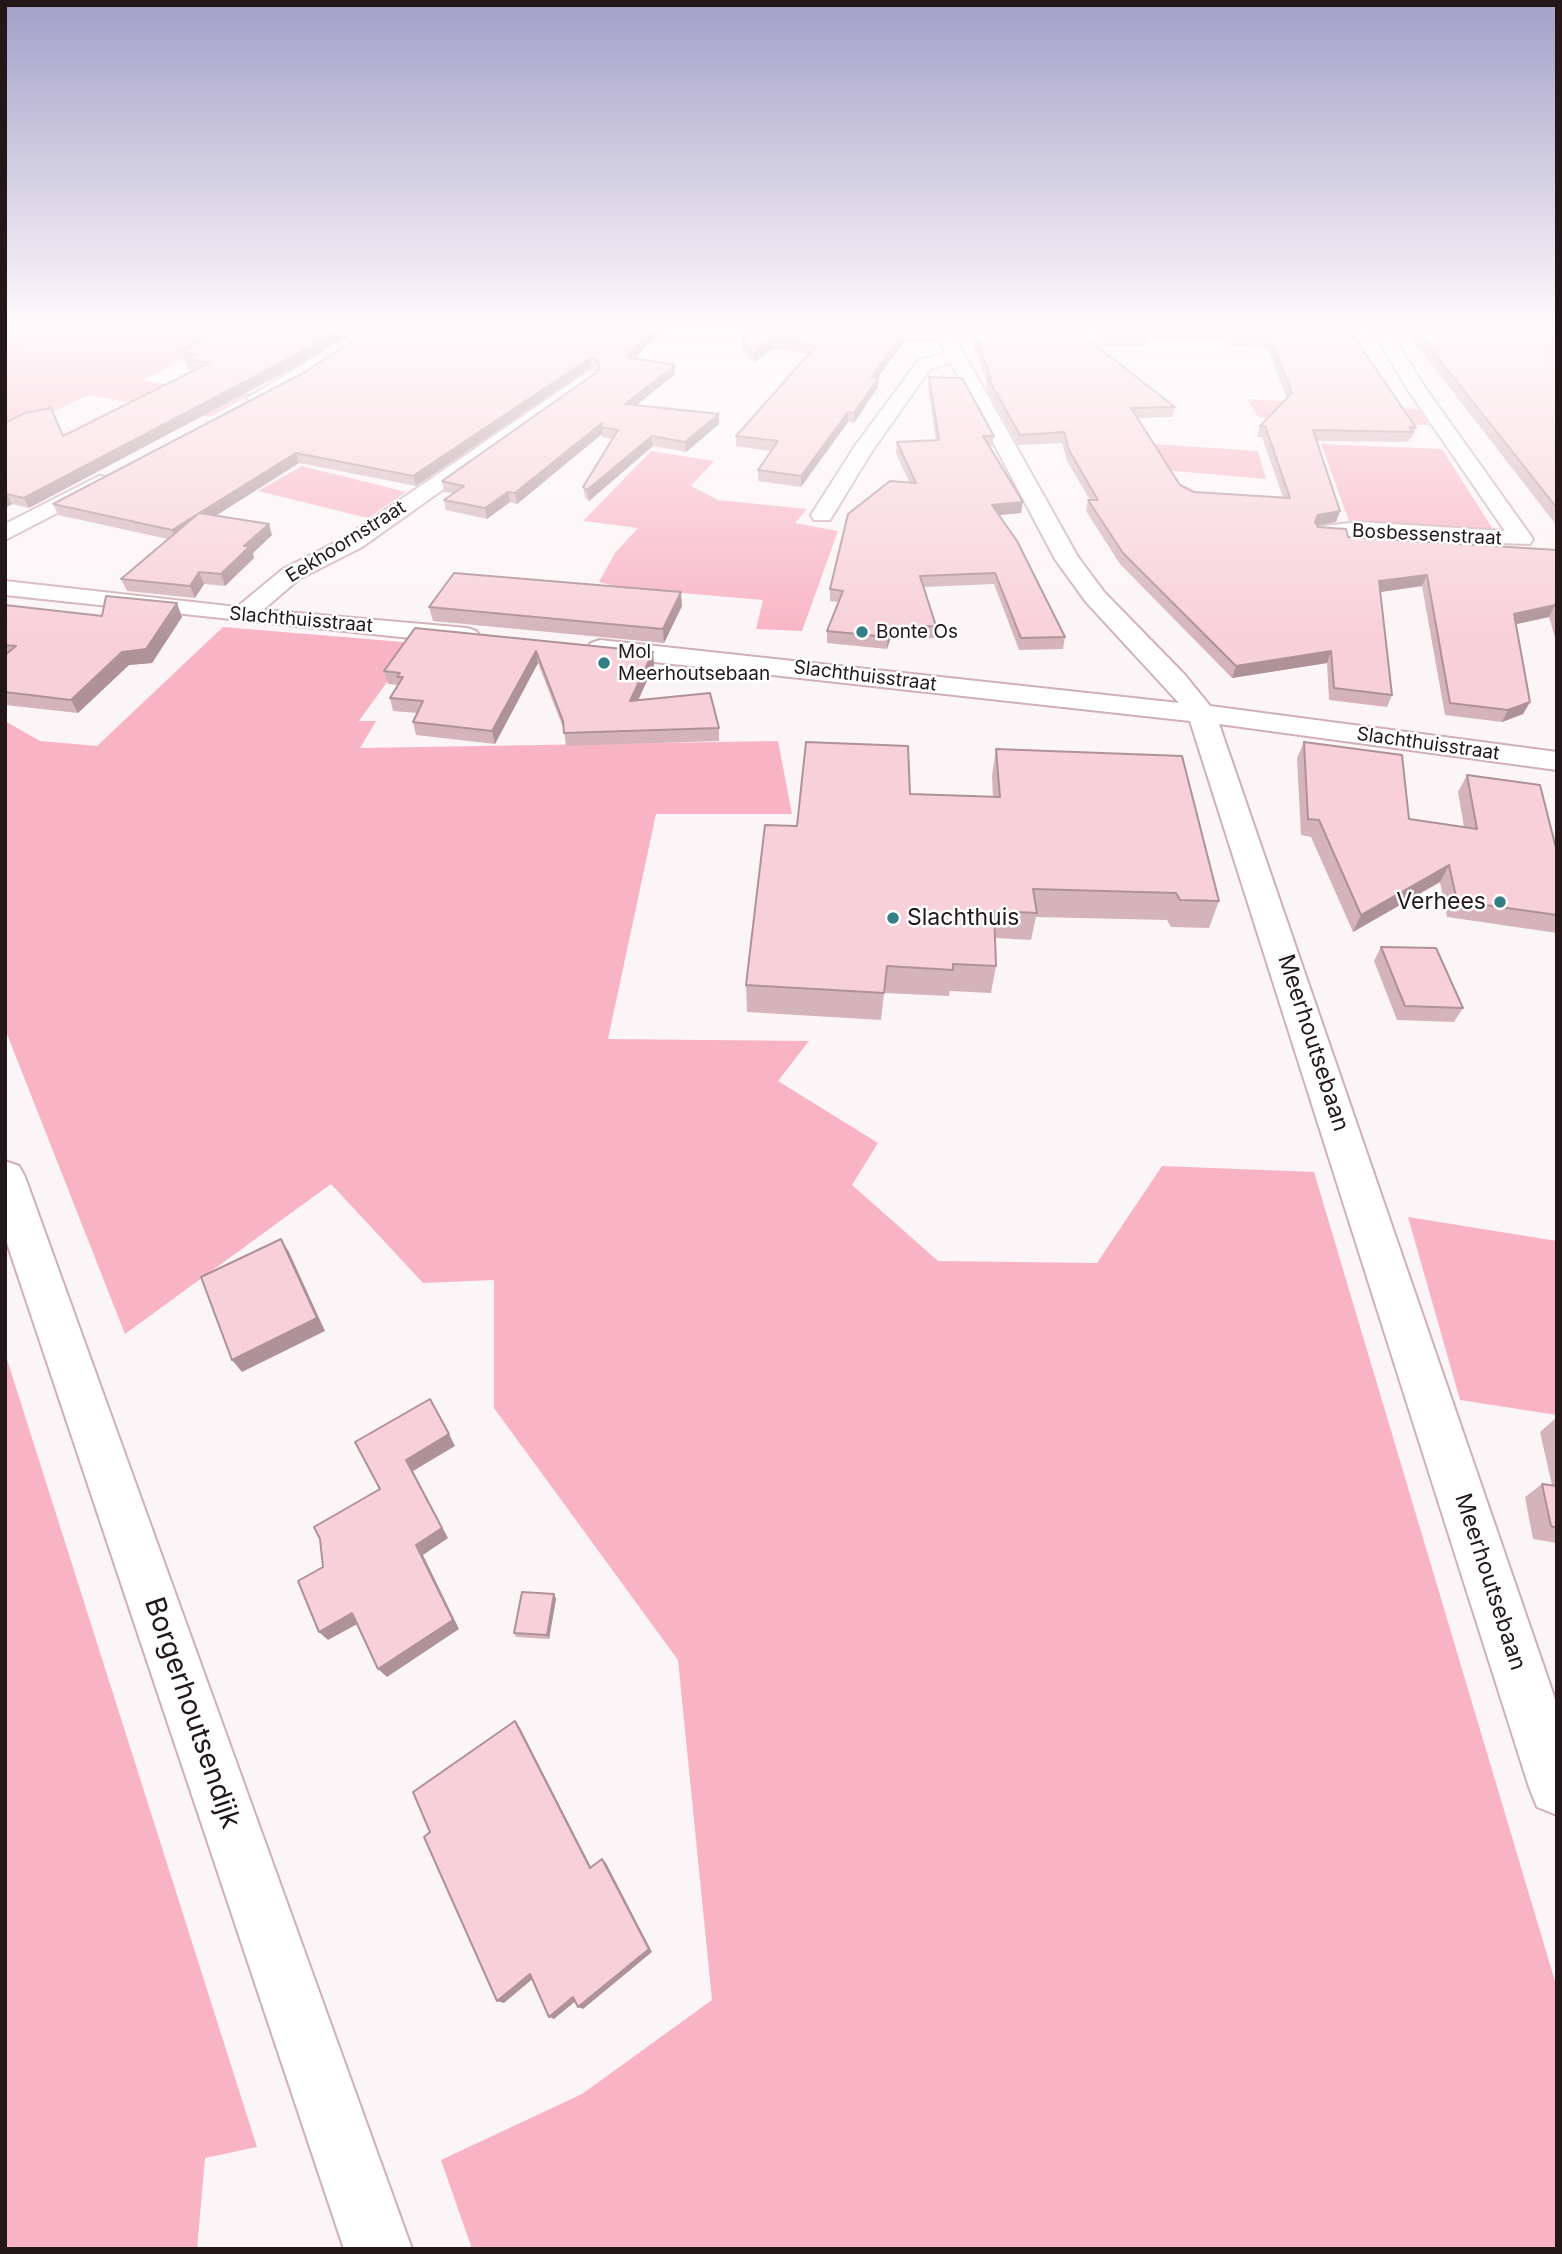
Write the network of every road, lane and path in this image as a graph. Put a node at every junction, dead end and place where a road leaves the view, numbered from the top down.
1 (513, 430) edge
2 (876, 430) edge
3 (997, 430) edge
4 (1445, 430) edge
5 (116, 473) edge
6 (822, 515) dead end
7 (1324, 532) edge
8 (5, 533) edge
9 (5, 588) edge
10 (242, 615) junction
11 (488, 638) edge
12 (570, 645) edge
13 (1202, 714) junction
14 (1557, 761) edge
15 (5, 1177) edge
16 (1557, 1787) edge
17 (378, 2249) edge

1 - 10 street, Eekhoornstraat
2 - 6 street
3 - 13 street, Meerhoutsebaan
4 - 7 street, Bosbessenstraat
5 - 8 street
9 - 10 street, Slachthuisstraat
10 - 11 street, Slachthuisstraat
12 - 13 street, Slachthuisstraat
13 - 14 street, Slachthuisstraat
13 - 16 street, Meerhoutsebaan
15 - 17 street, Borgerhoutsendijk

